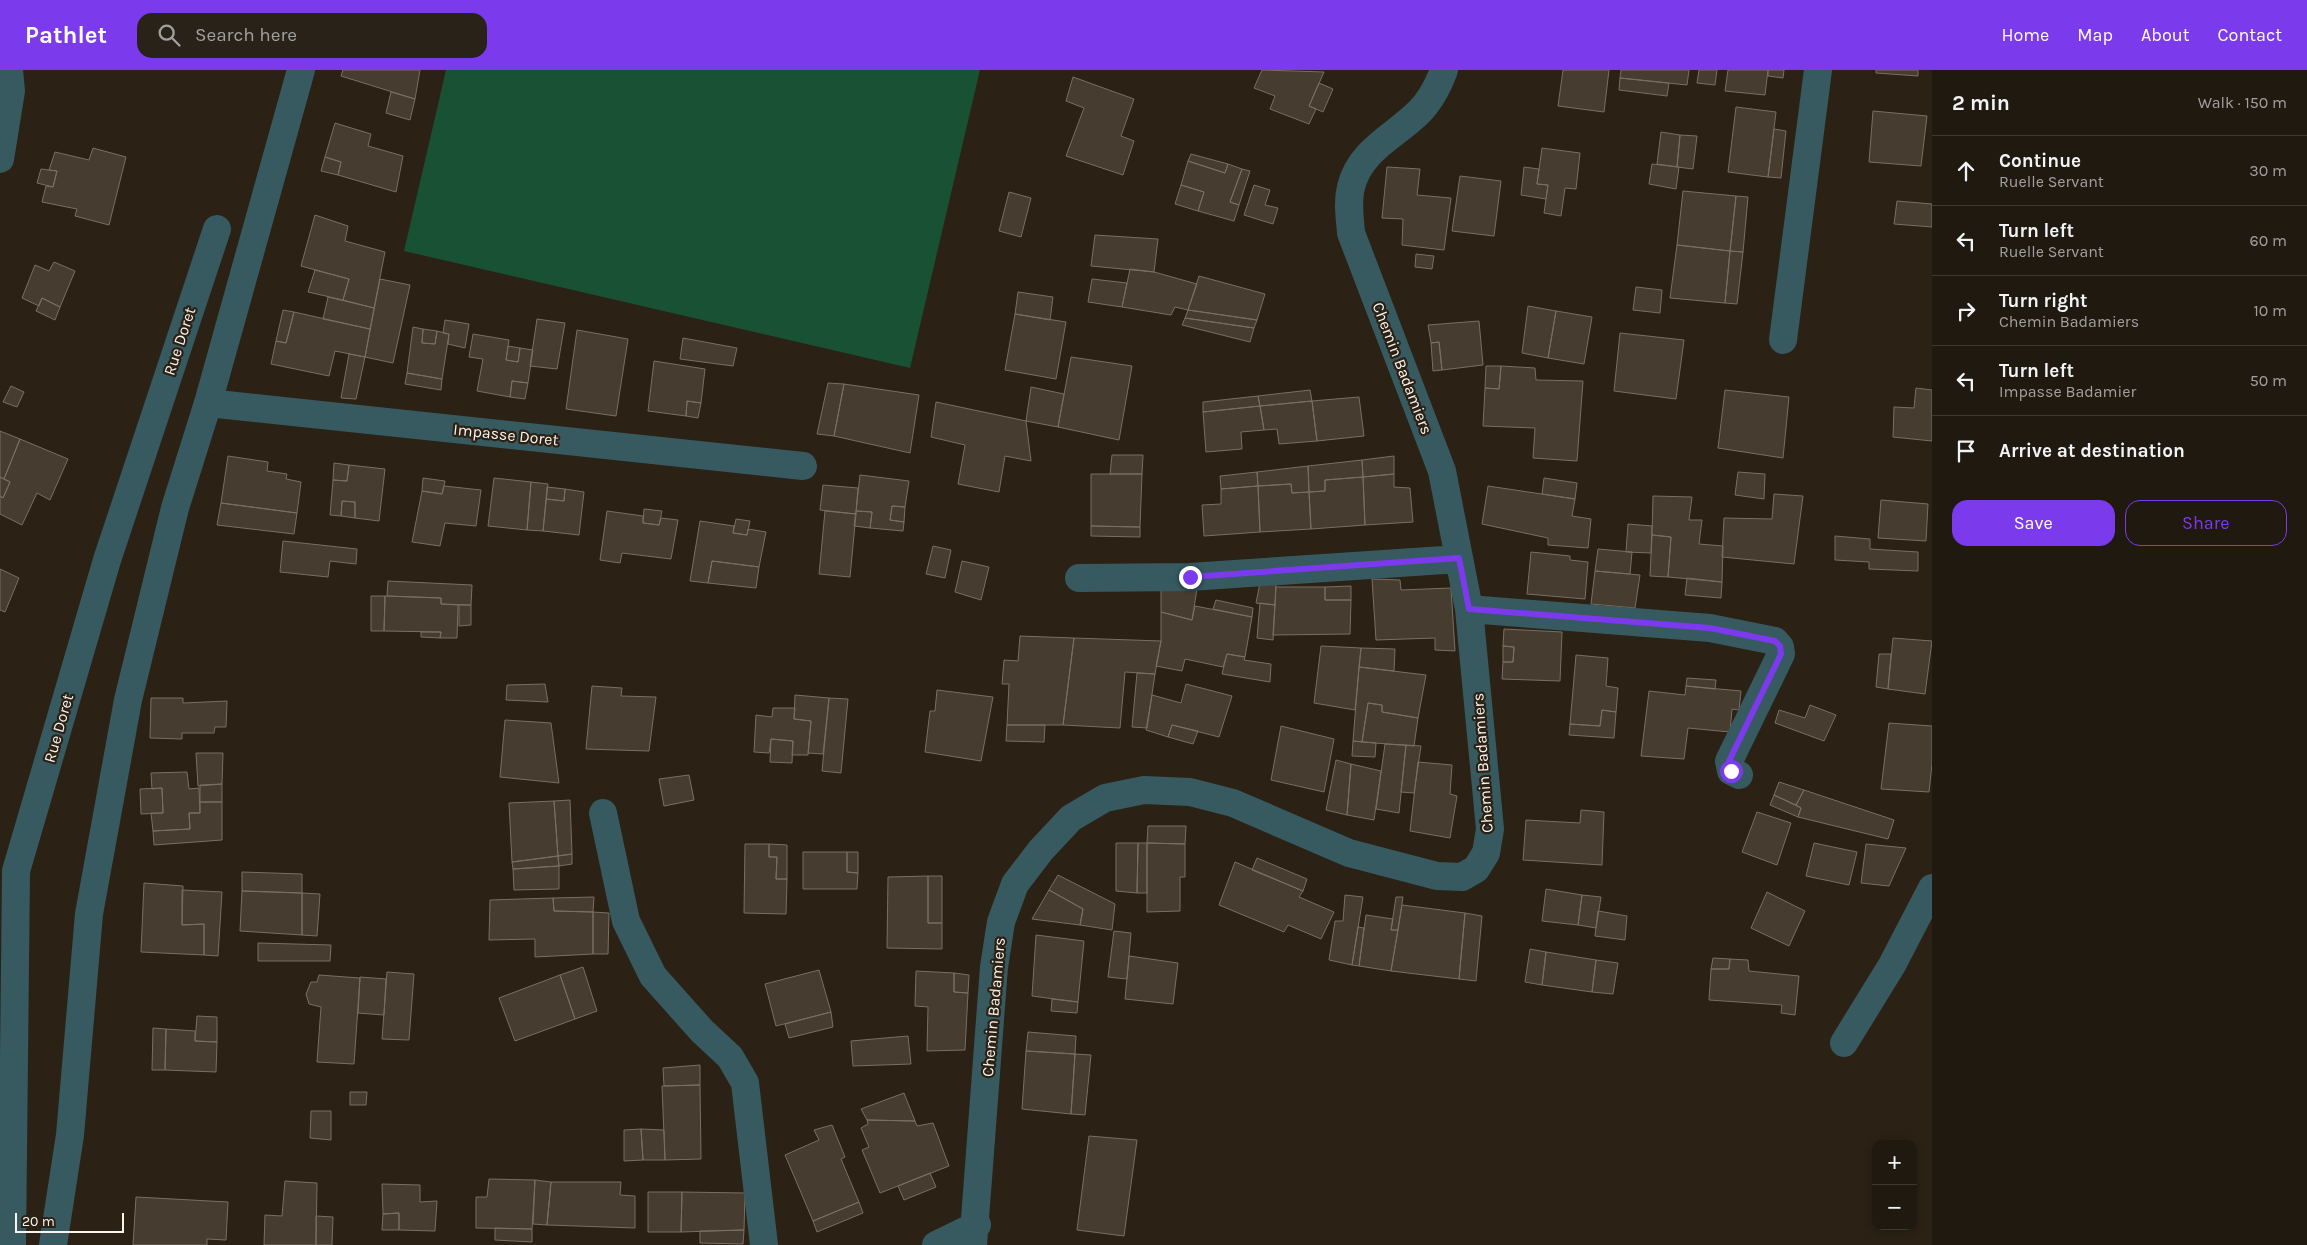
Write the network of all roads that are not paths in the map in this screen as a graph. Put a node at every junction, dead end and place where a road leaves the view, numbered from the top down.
1 (9, 70) edge
2 (301, 70) edge
3 (1444, 70) edge
4 (1818, 70) edge
5 (0, 159) edge
6 (216, 229) dead end
7 (1783, 340) dead end
8 (208, 403) junction
9 (803, 466) dead end
10 (1459, 558) junction
11 (1079, 578) dead end
12 (1469, 609) junction
13 (1739, 776) dead end
14 (603, 813) dead end
15 (1932, 888) edge
16 (1844, 1043) dead end
17 (975, 1235) edge
18 (12, 1245) edge
19 (53, 1245) edge
20 (764, 1245) edge
21 (936, 1245) edge

1 - 5 street
2 - 8 street
3 - 10 street, Chemin Badamiers
4 - 7 street
6 - 18 street, Rue Doret
8 - 9 street, Impasse Doret
8 - 19 street
10 - 11 street
10 - 12 street, Chemin Badamiers
12 - 13 street
12 - 17 street, Chemin Badamiers
14 - 20 street
15 - 16 street
17 - 21 street

